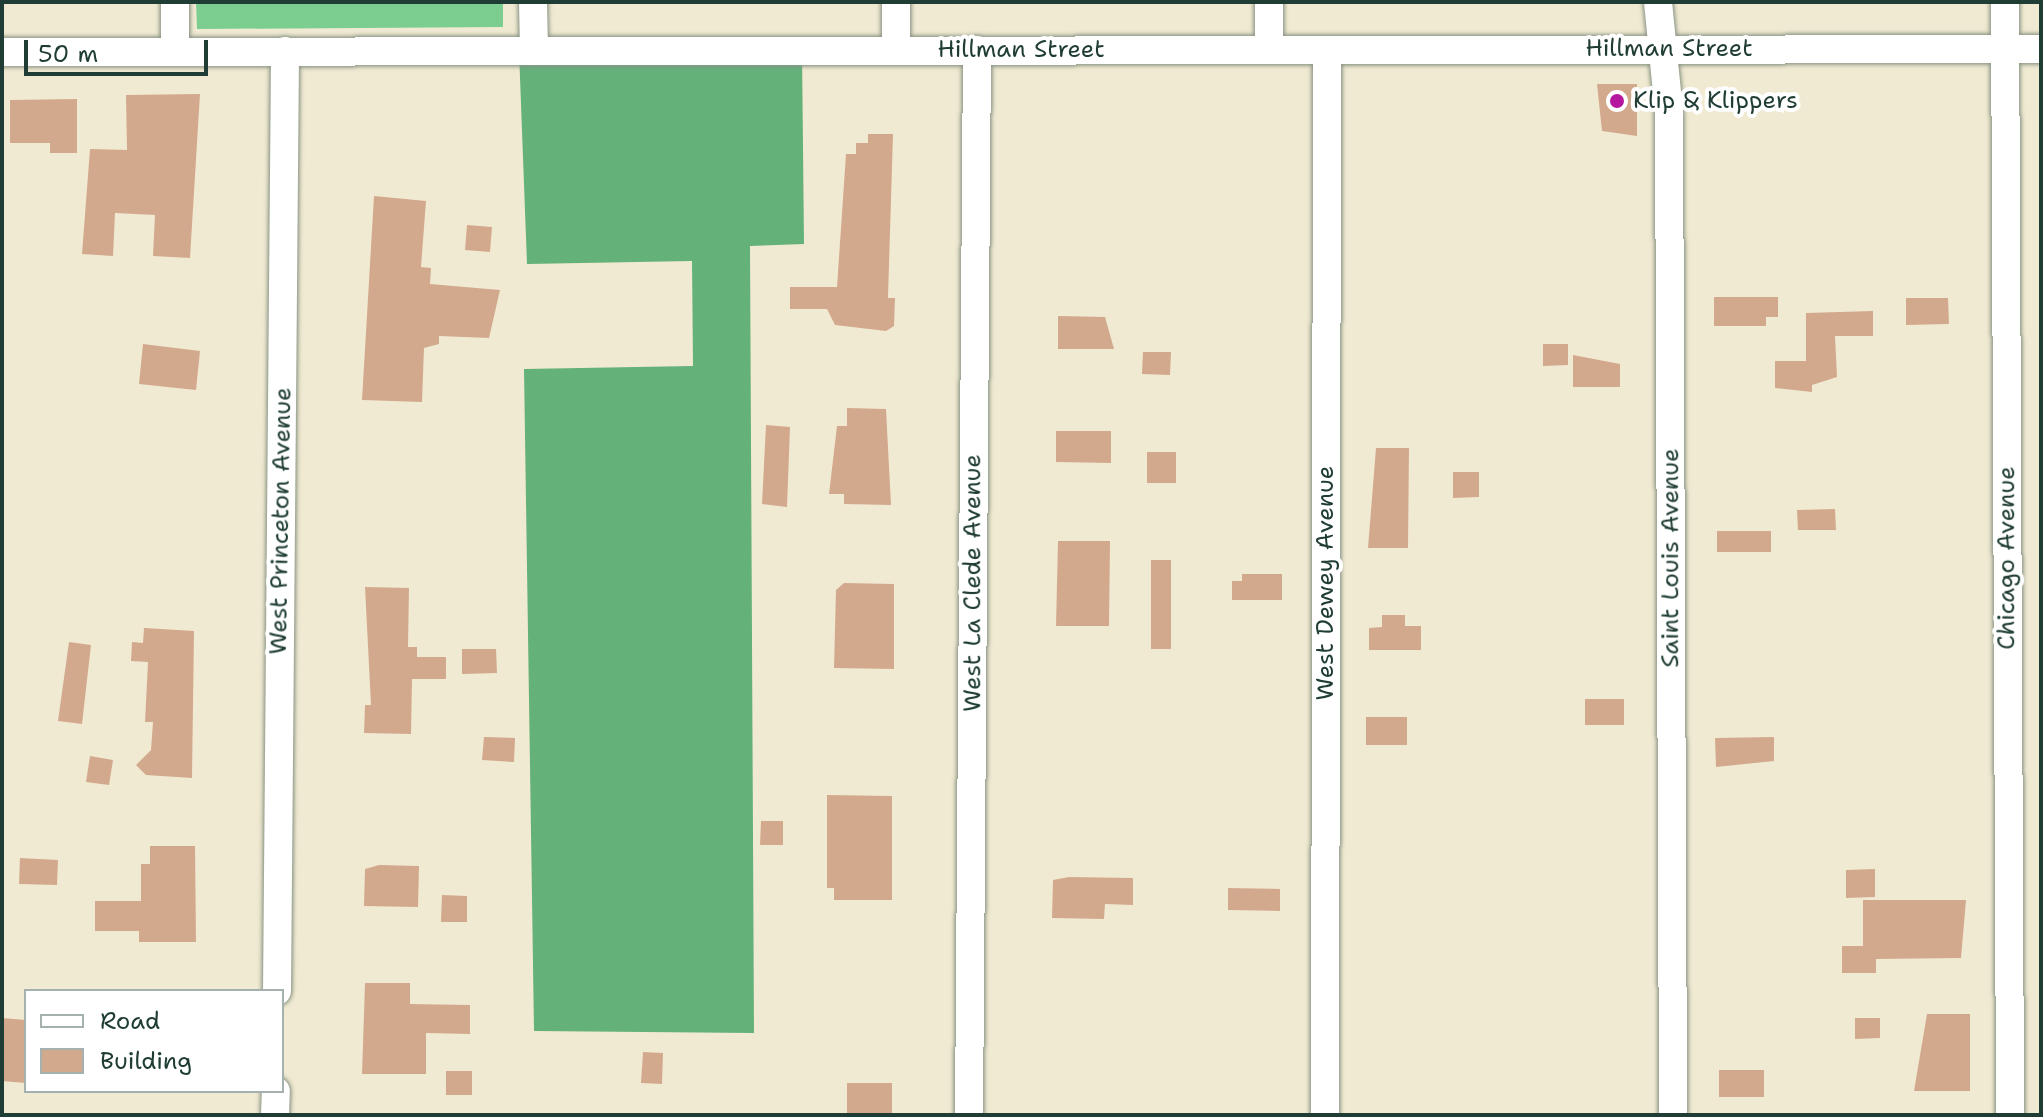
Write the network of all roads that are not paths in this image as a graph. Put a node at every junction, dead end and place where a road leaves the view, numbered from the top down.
1 (175, 2) edge
2 (533, 2) edge
3 (896, 2) edge
4 (1269, 2) edge
5 (1658, 2) edge
6 (2005, 2) edge
7 (1663, 49) junction
8 (2004, 49) junction
9 (2041, 49) edge
10 (977, 50) junction
11 (1269, 50) junction
12 (1327, 50) junction
13 (285, 51) junction
14 (534, 51) junction
15 (896, 51) junction
16 (2, 52) edge
17 (175, 52) junction
18 (277, 989) edge
19 (276, 1093) edge
20 (275, 1115) edge
21 (969, 1115) edge
22 (1325, 1115) edge
23 (1673, 1115) edge
24 (2010, 1115) edge

1 - 17 street
2 - 14 street
3 - 15 street
4 - 11 street
5 - 7 street, Saint Louis Avenue
6 - 8 street, Chicago Avenue
7 - 8 street, Hillman Street
7 - 12 street, Hillman Street
7 - 23 street, Saint Louis Avenue
8 - 9 street, Hillman Street
8 - 24 street, Chicago Avenue
10 - 11 street, Hillman Street
10 - 15 street, Hillman Street
10 - 21 street, West La Clede Avenue
11 - 12 street, Hillman Street
12 - 22 street, West Dewey Avenue
13 - 14 street, Hillman Street
13 - 17 street, Hillman Street
13 - 18 street, West Princeton Avenue
14 - 15 street, Hillman Street
16 - 17 street, Hillman Street
19 - 20 street

